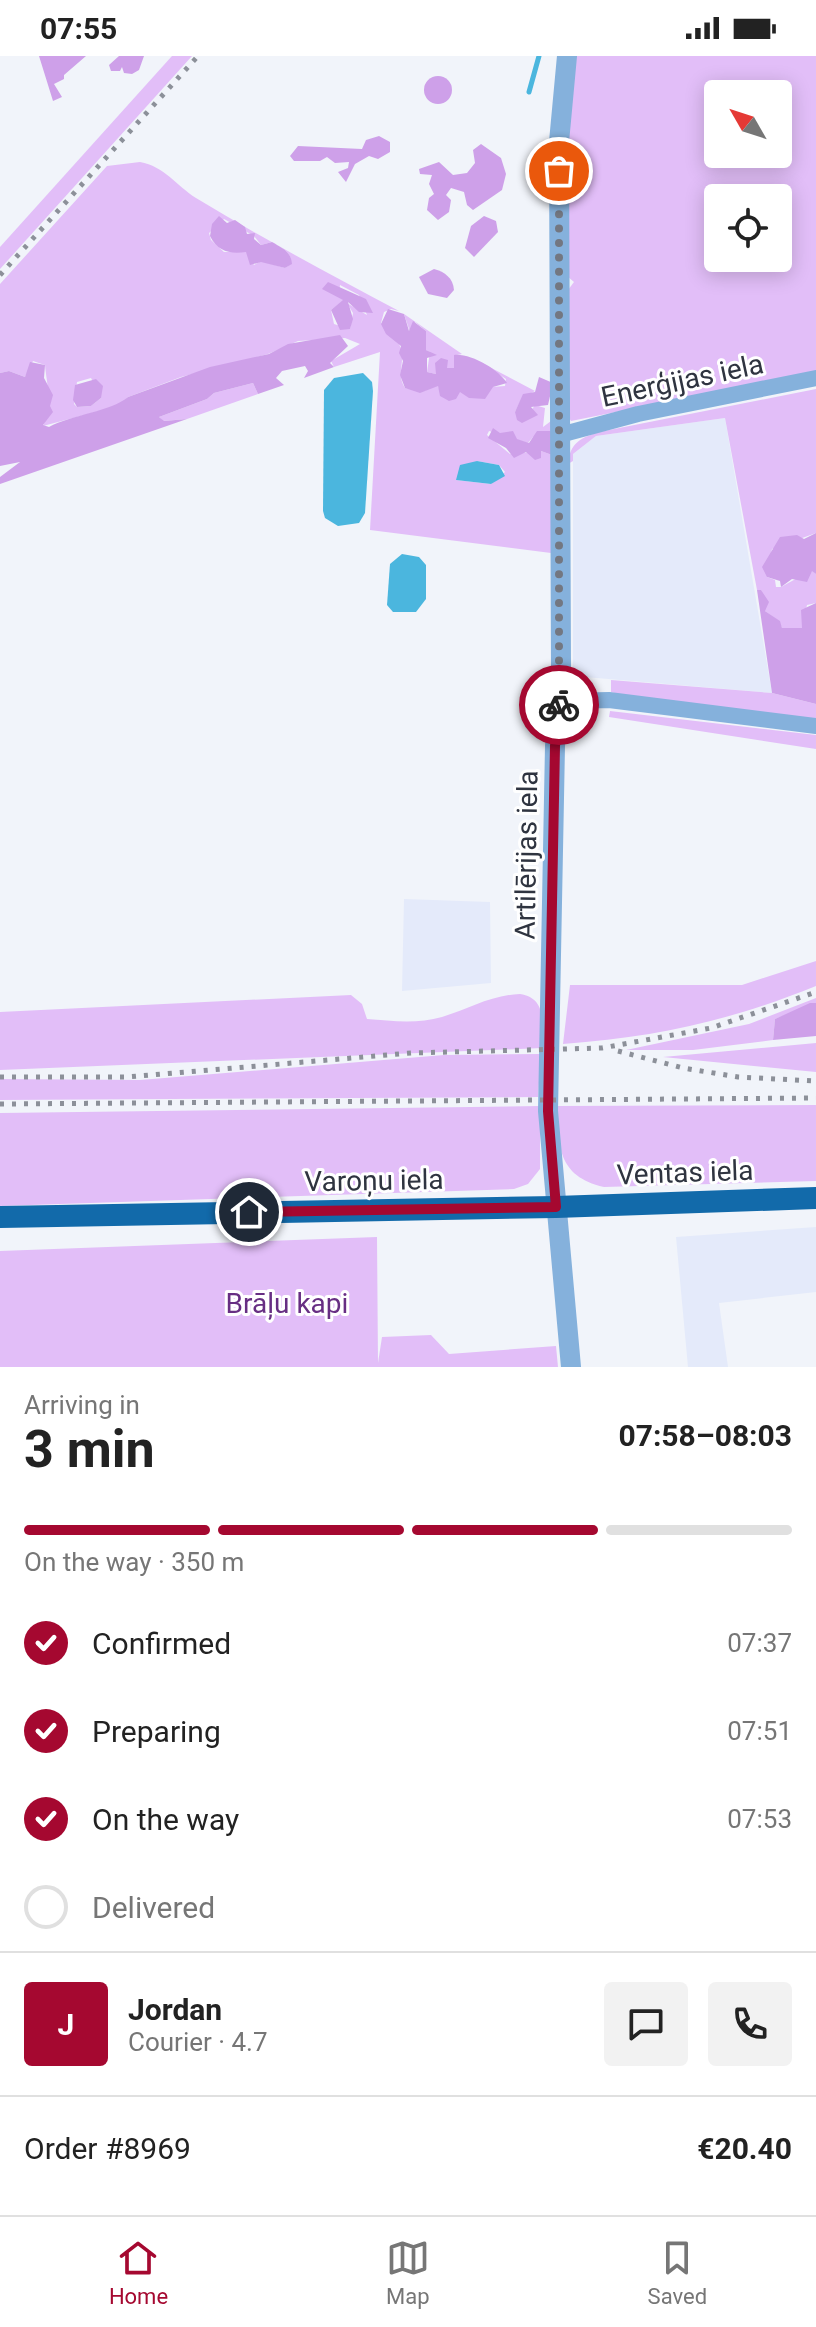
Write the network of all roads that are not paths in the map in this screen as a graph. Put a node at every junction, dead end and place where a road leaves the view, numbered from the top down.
1 (567, 56) edge
2 (816, 378) edge
3 (560, 435) junction
4 (560, 701) junction
5 (816, 726) edge
6 (816, 1198) edge
7 (556, 1207) junction
8 (0, 1217) edge
9 (571, 1367) edge

1 - 3 street, Artilērijas iela
2 - 3 street, Enerģijas iela
3 - 4 street, Artilērijas iela
4 - 5 street
4 - 7 street, Artilērijas iela
6 - 7 highway, Ventas iela
7 - 8 highway, Varoņu iela
7 - 9 street, Artilērijas iela

